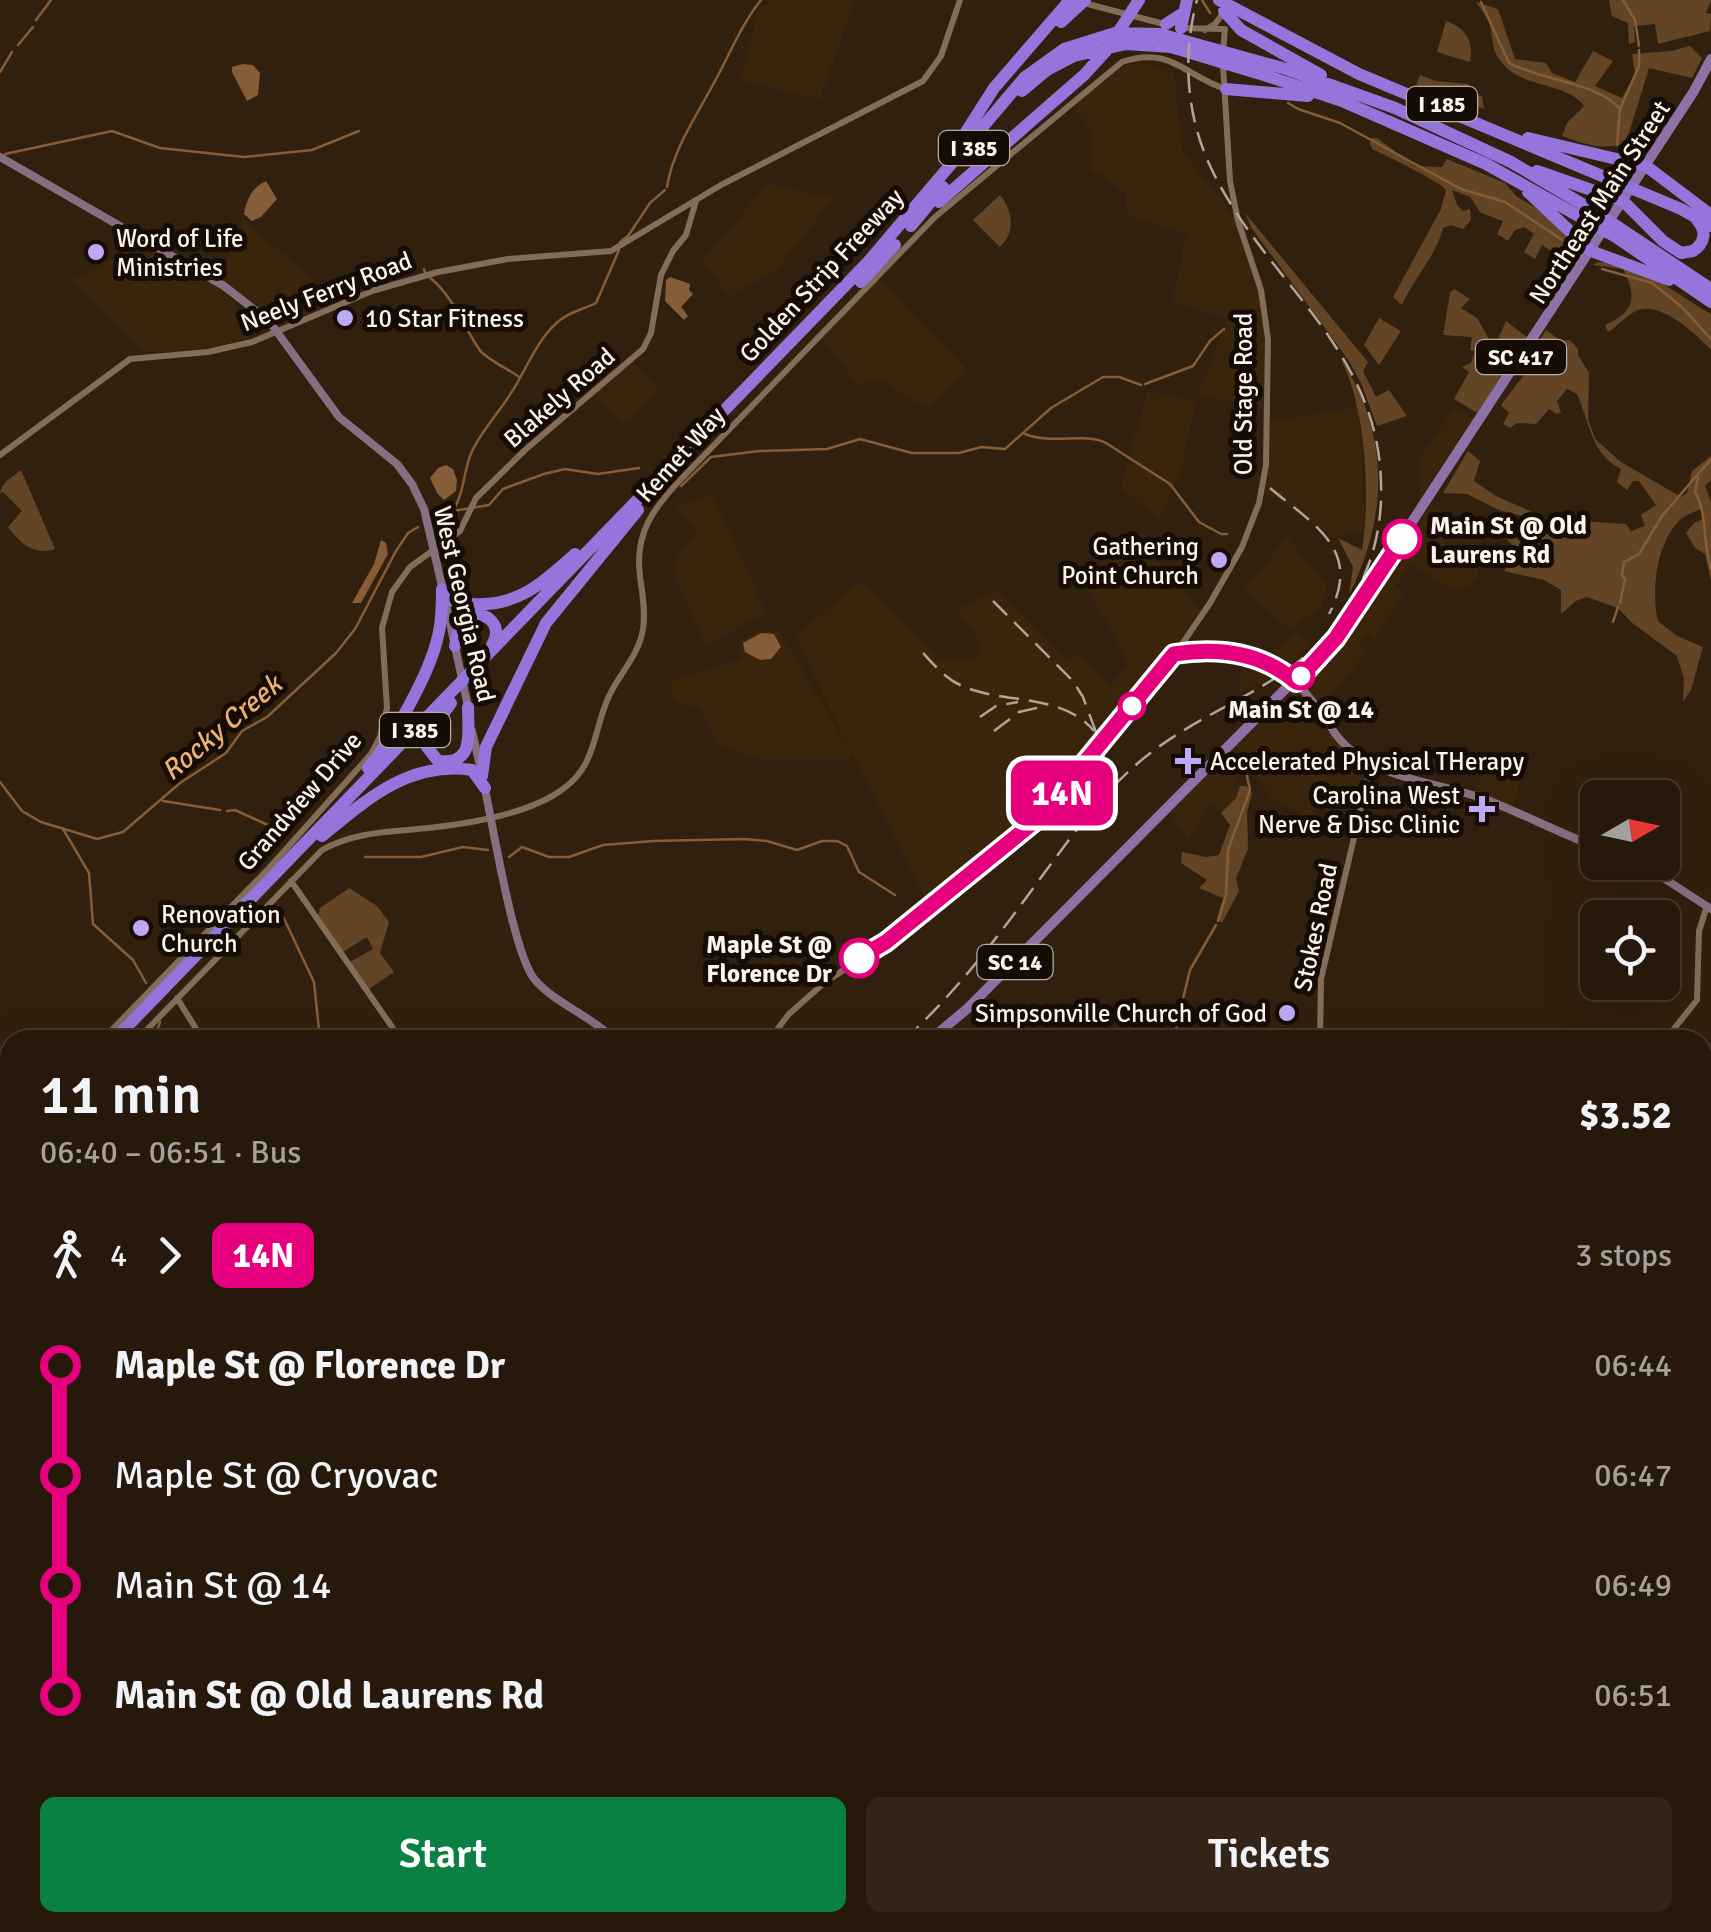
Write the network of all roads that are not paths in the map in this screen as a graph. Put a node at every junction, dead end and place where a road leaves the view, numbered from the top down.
1 (960, 0) edge
2 (1136, 0) edge
3 (1185, 0) edge
4 (1089, 3) edge
5 (1224, 3) edge
6 (1070, 5) edge
7 (1261, 21) junction
8 (1176, 23) junction
9 (1207, 30) junction
10 (1241, 30) junction
11 (1224, 35) junction
12 (1126, 36) junction
13 (1711, 60) edge
14 (1210, 82) junction
15 (1225, 91) junction
16 (1363, 97) junction
17 (1342, 101) junction
18 (1520, 136) junction
19 (0, 157) edge
20 (1511, 162) junction
21 (1646, 166) junction
22 (1516, 182) junction
23 (1624, 182) junction
24 (1640, 188) junction
25 (697, 199) junction
26 (1623, 200) junction
27 (917, 205) junction
28 (1686, 211) junction
29 (1592, 216) junction
30 (1711, 220) edge
31 (1620, 234) junction
32 (1591, 250) junction
33 (878, 264) junction
34 (1686, 285) junction
35 (1711, 289) edge
36 (1711, 302) edge
37 (279, 332) junction
38 (0, 455) edge
39 (648, 490) junction
40 (641, 507) junction
41 (435, 550) junction
42 (443, 592) junction
43 (483, 605) junction
44 (450, 620) junction
45 (456, 646) junction
46 (1174, 654) junction
47 (484, 657) junction
48 (1296, 682) junction
49 (451, 703) junction
50 (467, 704) junction
51 (477, 753) junction
52 (1371, 764) junction
53 (455, 768) junction
54 (484, 782) junction
55 (491, 816) junction
56 (319, 834) junction
57 (1580, 841) edge
58 (1667, 880) edge
59 (290, 881) junction
60 (1709, 908) edge
61 (177, 998) junction
62 (112, 1030) edge
63 (124, 1030) edge
64 (133, 1030) edge
65 (146, 1030) edge
66 (197, 1030) edge
67 (394, 1030) edge
68 (602, 1030) edge
69 (777, 1030) edge
70 (942, 1030) edge
71 (1320, 1030) edge
72 (1673, 1030) edge

1 - 25 street, Neely Ferry Road
2 - 12 highway
3 - 8 highway
4 - 6 highway
4 - 8 street
5 - 7 highway, I 185
5 - 9 street
5 - 10 highway
5 - 11 street, Old Stage Road
6 - 27 highway
7 - 18 highway, I 185
7 - 23 highway, I 185
8 - 9 street
9 - 11 street
10 - 11 highway
10 - 16 highway
11 - 15 street, Old Stage Road
12 - 16 highway, Golden Strip Freeway / I 385
12 - 17 highway, Golden Strip Freeway / I 385
12 - 27 highway, Golden Strip Freeway / I 385
12 - 33 highway
12 - 33 highway, Golden Strip Freeway / I 385
13 - 21 main road, Northeast Main Street / SC 417
14 - 15 street, Kemet Way
14 - 15 street
14 - 55 street, Kemet Way
15 - 17 highway
15 - 46 street, Old Stage Road
16 - 20 highway, Golden Strip Freeway / I 385
17 - 22 highway, Golden Strip Freeway / I 385
18 - 21 highway
18 - 23 highway, I 185
19 - 37 main road, West Georgia Road
20 - 26 highway
20 - 29 highway, Golden Strip Freeway / I 385
21 - 26 main road, Northeast Main Street / SC 417
21 - 30 highway
22 - 29 highway, Golden Strip Freeway / I 385
22 - 32 highway
23 - 24 highway, I 185
24 - 28 highway, I 185
24 - 30 highway, I 185
25 - 37 street, Neely Ferry Road
25 - 41 street, Blakely Road
26 - 28 highway
26 - 32 main road, Northeast Main Street / SC 417
27 - 39 highway, Golden Strip Freeway / I 385
28 - 30 highway, I 185
29 - 31 highway, Golden Strip Freeway / I 385
31 - 34 highway, Golden Strip Freeway / I 385
31 - 35 highway, Golden Strip Freeway / I 385
32 - 34 highway
32 - 48 main road, Northeast Main Street / SC 417
33 - 40 highway, Golden Strip Freeway / I 385
34 - 36 highway, Golden Strip Freeway / I 385
37 - 38 street, Neely Ferry Road
37 - 41 main road, West Georgia Road
39 - 43 highway
39 - 47 highway, Golden Strip Freeway / I 385
40 - 49 highway, Golden Strip Freeway / I 385
40 - 54 highway
41 - 42 main road, West Georgia Road
41 - 62 street, Grandview Drive
42 - 43 highway
42 - 44 main road, West Georgia Road
42 - 56 highway
43 - 44 highway
44 - 45 main road, West Georgia Road
45 - 47 highway
45 - 50 main road, West Georgia Road
46 - 48 street
46 - 69 street, Old Stage Road
47 - 56 highway, Golden Strip Freeway / I 385
48 - 52 main road
48 - 70 main road, Northeast Main Street / SC 14
49 - 50 highway
49 - 56 highway, Golden Strip Freeway / I 385
50 - 51 main road, West Georgia Road
51 - 53 highway
51 - 54 main road, West Georgia Road
52 - 57 main road
52 - 71 street, Stokes Road
53 - 54 highway
53 - 56 highway
54 - 55 main road, West Georgia Road
55 - 59 street, Kemet Way
55 - 68 main road, West Georgia Road
56 - 63 highway, Golden Strip Freeway / I 385
56 - 64 highway, Golden Strip Freeway / I 385
58 - 60 main road
59 - 61 street, Kemet Way
59 - 67 street
60 - 72 street
61 - 65 street, Kemet Way
61 - 66 street

